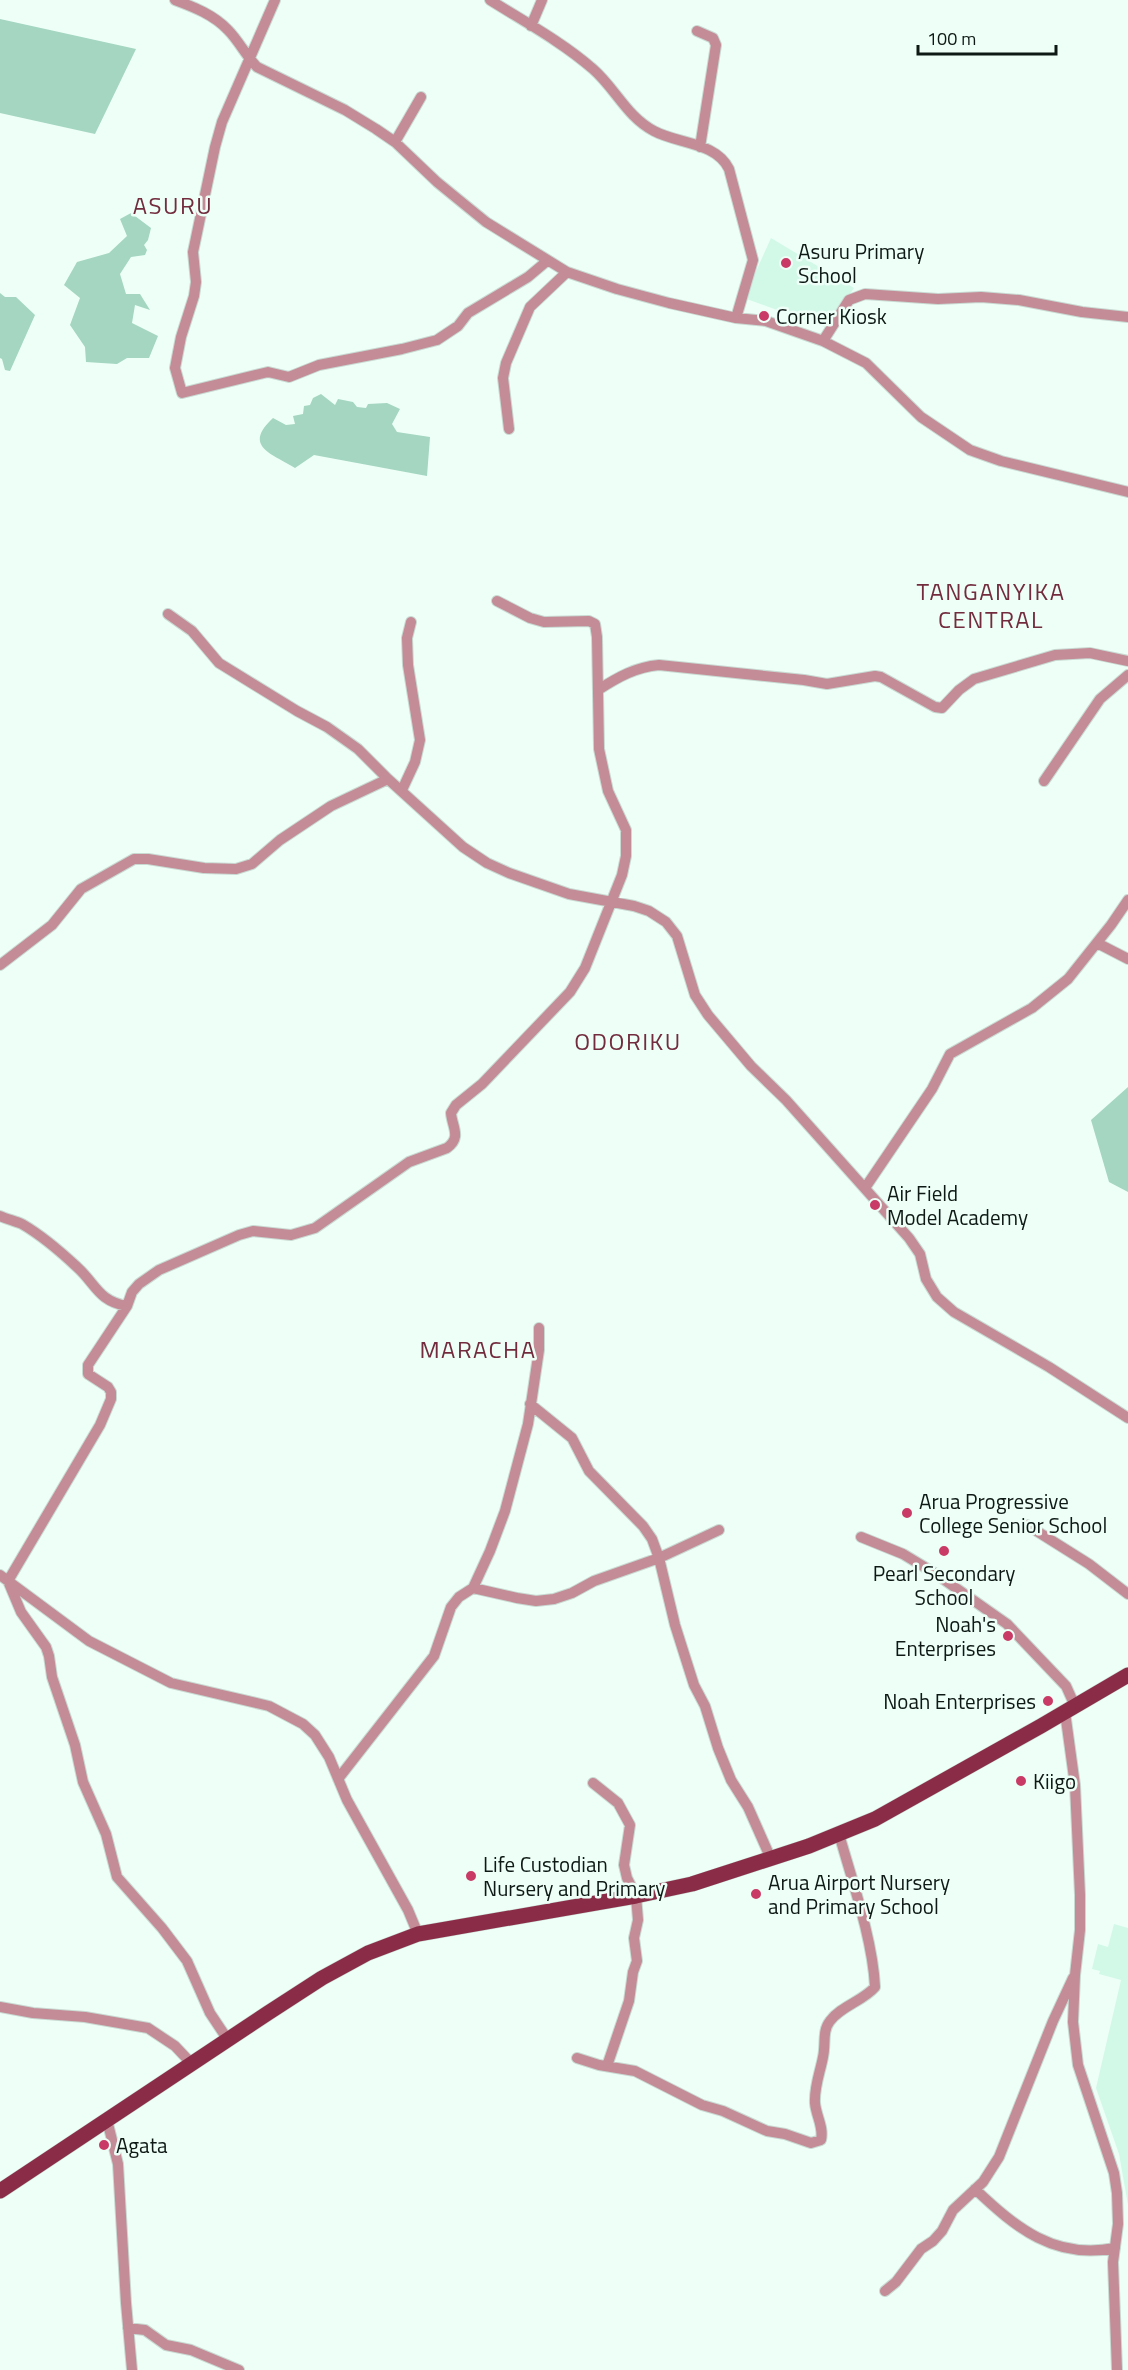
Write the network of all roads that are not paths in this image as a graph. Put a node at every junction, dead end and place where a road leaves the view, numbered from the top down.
1 (175, 0) edge
2 (275, 0) edge
3 (490, 0) edge
4 (542, 0) edge
5 (531, 26) junction
6 (697, 31) dead end
7 (248, 58) junction
8 (420, 97) dead end
9 (395, 142) junction
10 (700, 147) junction
11 (547, 261) junction
12 (567, 272) junction
13 (1128, 317) edge
14 (736, 318) junction
15 (823, 341) junction
16 (509, 429) dead end
17 (1128, 492) edge
18 (497, 601) dead end
19 (168, 614) dead end
20 (411, 622) dead end
21 (1128, 662) edge
22 (1128, 675) edge
23 (598, 690) junction
24 (388, 779) junction
25 (1044, 781) dead end
26 (402, 790) junction
27 (1128, 900) edge
28 (611, 903) junction
29 (1097, 943) junction
30 (1128, 959) edge
31 (0, 965) edge
32 (865, 1188) junction
33 (0, 1216) edge
34 (127, 1306) junction
35 (539, 1328) dead end
36 (530, 1404) junction
37 (1128, 1418) edge
38 (1027, 1525) dead end
39 (719, 1530) dead end
40 (861, 1537) dead end
41 (659, 1558) junction
42 (4, 1578) edge
43 (473, 1588) junction
44 (1128, 1594) edge
45 (1128, 1675) edge
46 (1070, 1709) junction
47 (339, 1779) junction
48 (593, 1783) dead end
49 (838, 1834) junction
50 (771, 1859) junction
51 (636, 1896) junction
52 (418, 1934) junction
53 (1074, 1975) junction
54 (0, 2007) edge
55 (228, 2040) junction
56 (577, 2058) dead end
57 (192, 2064) junction
58 (607, 2066) junction
59 (107, 2120) junction
60 (975, 2189) junction
61 (0, 2191) edge
62 (1115, 2248) junction
63 (885, 2291) dead end
64 (128, 2328) junction
65 (132, 2370) edge
66 (239, 2370) edge
67 (1118, 2370) edge

1 - 7 street
2 - 7 street
3 - 5 street
4 - 5 street
5 - 10 street
6 - 10 street
7 - 9 street
7 - 11 street
8 - 9 street
9 - 11 street
10 - 14 street
11 - 12 street
12 - 14 street
12 - 16 street
13 - 15 street
14 - 15 street
15 - 17 street
18 - 23 street
19 - 24 street
20 - 26 street
21 - 23 street
22 - 25 street
23 - 28 street
24 - 26 street
24 - 31 street
26 - 28 street
27 - 29 street
28 - 32 street
28 - 34 street
29 - 30 street
29 - 32 street
32 - 37 street
33 - 34 street
34 - 42 street
35 - 36 street
36 - 41 street
36 - 43 street
38 - 44 street
39 - 41 street
40 - 46 street
41 - 43 street
41 - 50 street
42 - 47 street
42 - 55 street
43 - 47 street
45 - 46 main road
46 - 49 main road
46 - 53 street
47 - 52 street
48 - 51 street
49 - 50 main road
49 - 58 street
50 - 51 main road
51 - 52 main road
51 - 58 street
52 - 55 main road
53 - 60 street
53 - 62 street
54 - 57 street
55 - 57 main road
56 - 58 street
57 - 59 main road
59 - 61 main road
59 - 64 street
60 - 62 street
60 - 63 street
62 - 67 street
64 - 65 street
64 - 66 street

